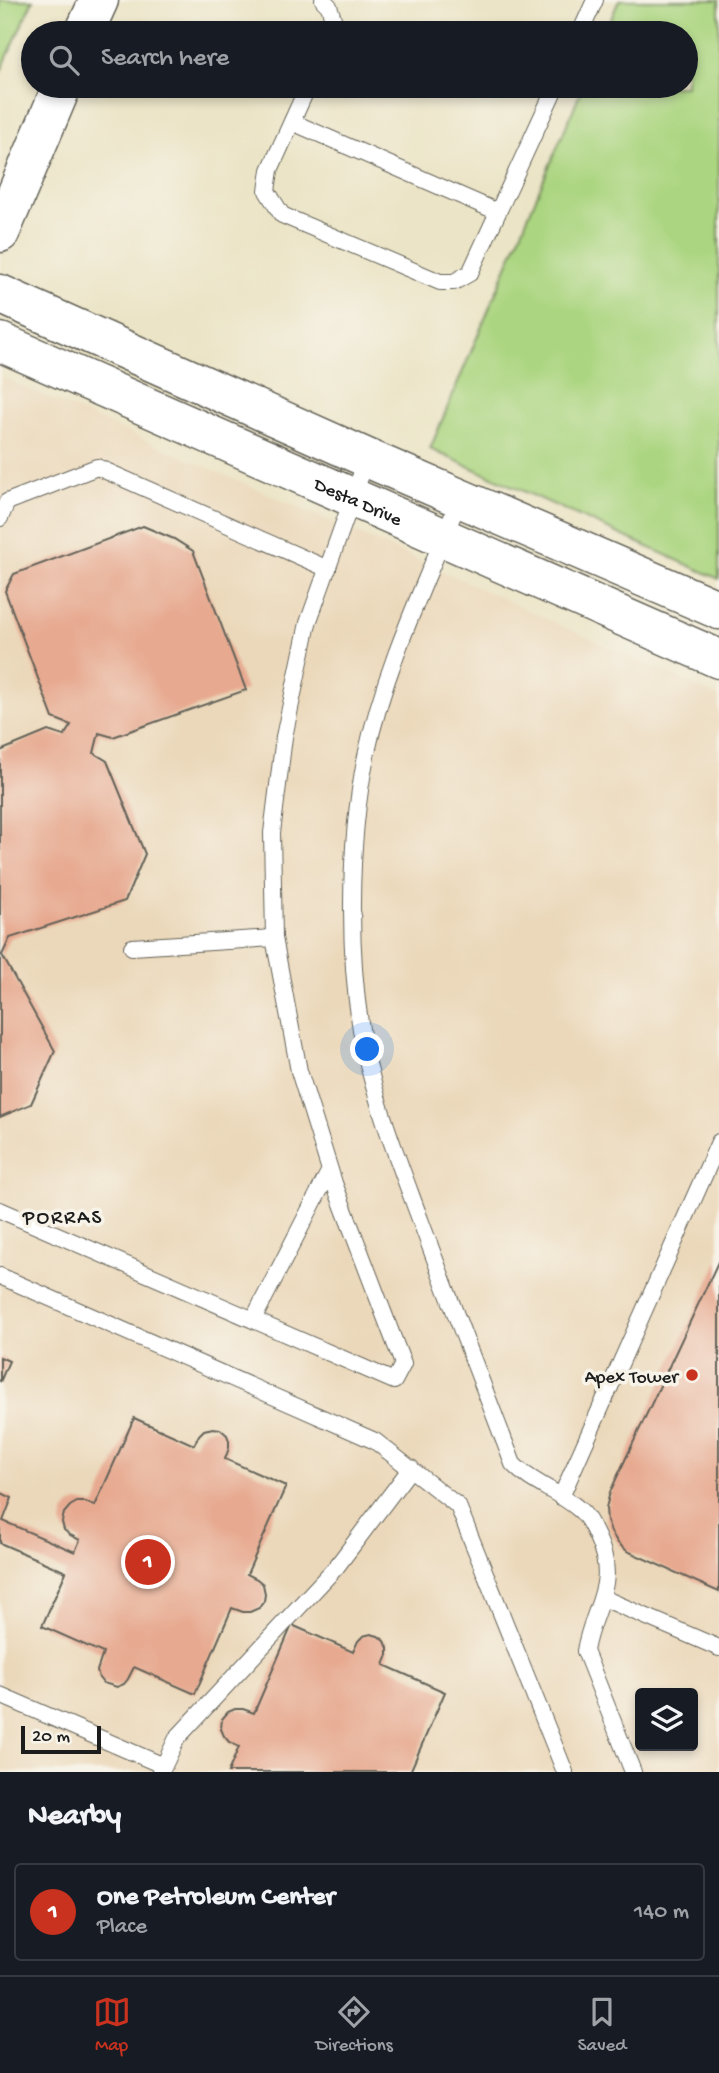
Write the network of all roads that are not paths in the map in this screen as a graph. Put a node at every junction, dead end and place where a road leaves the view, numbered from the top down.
1 (99, 0) edge
2 (323, 0) edge
3 (595, 0) edge
4 (90, 21) edge
5 (334, 21) edge
6 (585, 21) edge
7 (57, 98) edge
8 (303, 98) edge
9 (550, 98) edge
10 (292, 122) junction
11 (498, 212) junction
12 (0, 233) edge
13 (0, 294) edge
14 (0, 342) edge
15 (367, 458) junction
16 (353, 497) junction
17 (460, 498) junction
18 (0, 518) edge
19 (444, 537) junction
20 (328, 569) junction
21 (719, 610) edge
22 (719, 659) edge
23 (274, 938) junction
24 (132, 947) dead end
25 (719, 1142) edge
26 (330, 1170) junction
27 (0, 1210) edge
28 (0, 1276) edge
29 (253, 1320) junction
30 (411, 1468) junction
31 (561, 1497) junction
32 (603, 1598) junction
33 (719, 1648) edge
34 (0, 1695) edge
35 (163, 1769) edge
36 (565, 1772) edge
37 (633, 1772) edge

1 - 4 street
2 - 5 lane
3 - 6 lane
7 - 12 street
8 - 10 lane
9 - 11 lane
10 - 11 lane
10 - 11 lane
13 - 15 street
14 - 16 street, Desta Drive
15 - 16 lane
15 - 17 street
16 - 19 street, Desta Drive
16 - 20 lane
17 - 19 lane
17 - 21 street
18 - 20 lane
19 - 22 street, Desta Drive
19 - 31 lane
20 - 23 lane
23 - 24 lane
23 - 26 lane
25 - 31 lane
26 - 29 lane
26 - 29 lane
27 - 29 lane
28 - 30 lane
30 - 35 lane
30 - 36 lane
31 - 32 lane
32 - 33 lane
32 - 37 lane
34 - 35 lane

